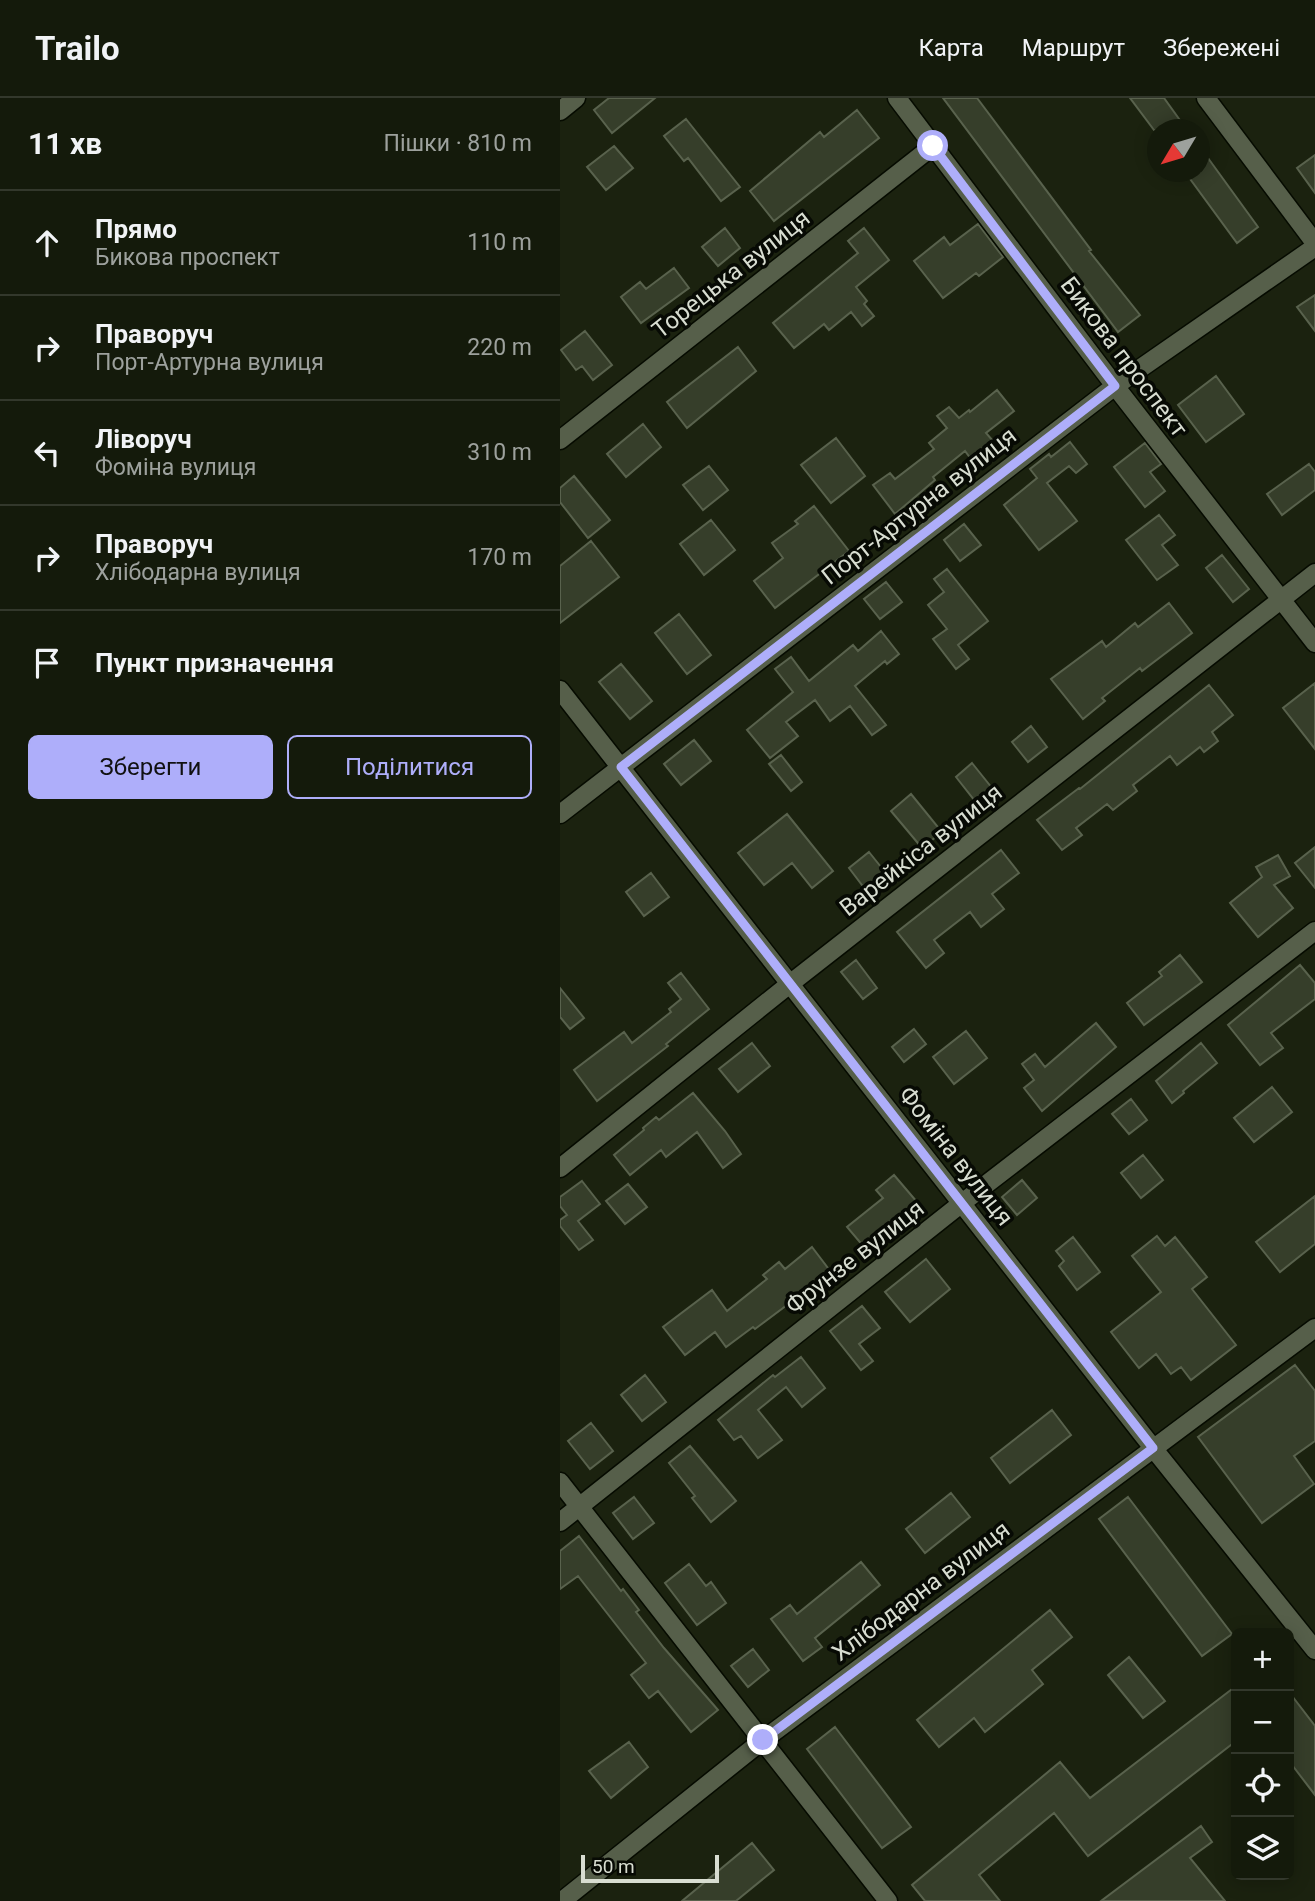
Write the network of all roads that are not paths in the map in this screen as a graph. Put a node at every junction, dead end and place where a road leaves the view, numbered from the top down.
1 (576, 98) edge
2 (897, 98) edge
3 (1206, 98) edge
4 (560, 111) edge
5 (933, 146) junction
6 (1315, 245) edge
7 (1115, 386) junction
8 (560, 440) edge
9 (1315, 573) edge
10 (1282, 601) junction
11 (1315, 643) edge
12 (560, 690) edge
13 (621, 767) junction
14 (560, 814) edge
15 (1315, 931) edge
16 (791, 983) junction
17 (560, 1168) edge
18 (962, 1203) junction
19 (1315, 1328) edge
20 (1153, 1448) junction
21 (560, 1482) edge
22 (579, 1507) junction
23 (560, 1522) edge
24 (1315, 1650) edge
25 (763, 1740) junction
26 (562, 1901) edge
27 (888, 1901) edge

1 - 4 street
2 - 5 street, Бикова проспект
3 - 6 street
5 - 7 street, Бикова проспект
5 - 8 street, Торецька вулиця
6 - 7 street, Порт-Артурна вулиця
7 - 10 street, Бикова проспект
7 - 13 street, Порт-Артурна вулиця
9 - 10 street, Варейкіса вулиця
10 - 11 street, Бикова проспект
10 - 16 street, Варейкіса вулиця
12 - 13 street, Фоміна вулиця
13 - 14 street, Порт-Артурна вулиця
13 - 16 street, Фоміна вулиця
15 - 18 street, Фрунзе вулиця
16 - 17 street, Варейкіса вулиця
16 - 18 street, Фоміна вулиця
18 - 20 street, Фоміна вулиця
18 - 22 street, Фрунзе вулиця
19 - 20 street, Хлібодарна вулиця
20 - 24 street, Фоміна вулиця
20 - 25 street, Хлібодарна вулиця
21 - 22 street
22 - 23 street, Фрунзе вулиця
22 - 25 street
25 - 26 street, Хлібодарна вулиця
25 - 27 street

